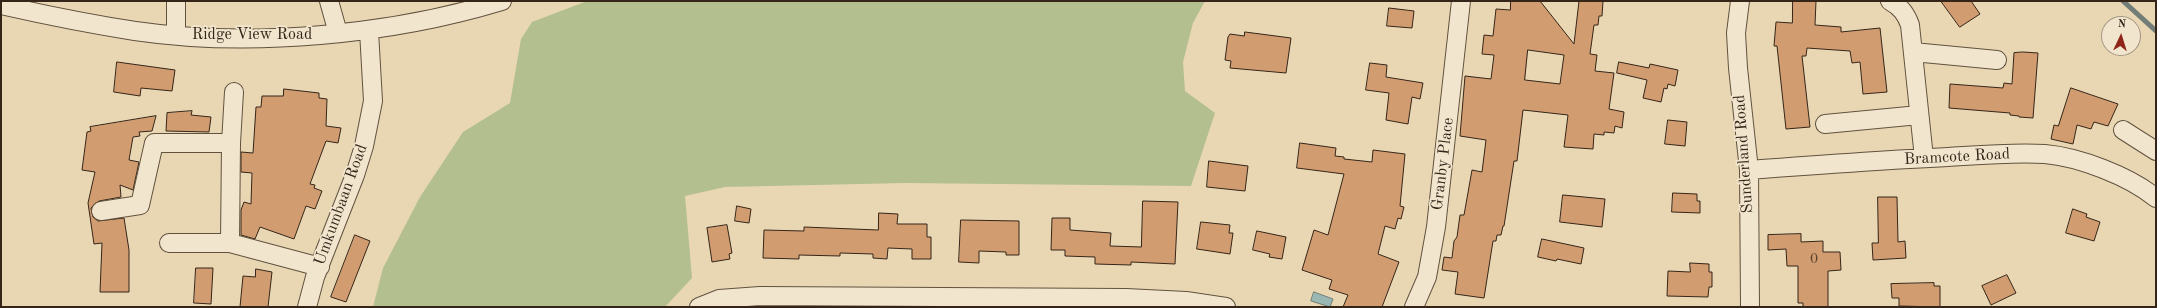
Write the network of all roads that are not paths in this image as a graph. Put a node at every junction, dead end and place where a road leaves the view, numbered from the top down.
1 (176, 1) edge
2 (329, 1) edge
3 (502, 1) edge
4 (1740, 1) edge
5 (1890, 1) edge
6 (1, 5) edge
7 (1461, 10) edge
8 (369, 31) junction
9 (338, 33) junction
10 (176, 35) junction
11 (1913, 52) junction
12 (1996, 60) dead end
13 (234, 92) dead end
14 (1919, 115) junction
15 (1826, 124) dead end
16 (2123, 130) dead end
17 (231, 142) junction
18 (2156, 151) edge
19 (1924, 158) junction
20 (1749, 170) junction
21 (2156, 198) edge
22 (101, 211) dead end
23 (169, 243) dead end
24 (230, 243) junction
25 (320, 267) junction
26 (307, 307) edge
27 (699, 307) edge
28 (1226, 307) edge
29 (1414, 307) edge
30 (1750, 307) edge

1 - 10 street
2 - 9 street
3 - 8 street, Ridge View Road
4 - 20 street, Sunderland Road
5 - 11 street
6 - 10 street, Ridge View Road
7 - 29 street, Granby Place
8 - 9 street, Ridge View Road
8 - 25 street, Umkumbaan Road
9 - 10 street, Ridge View Road
11 - 12 street
11 - 14 street
13 - 17 street
14 - 15 street
14 - 19 street
16 - 18 street
17 - 22 street
17 - 24 street
19 - 20 street, Bramcote Road
19 - 21 street, Bramcote Road
20 - 30 street, Sunderland Road
23 - 24 street
24 - 25 street
25 - 26 street, Umkumbaan Road
27 - 28 street

